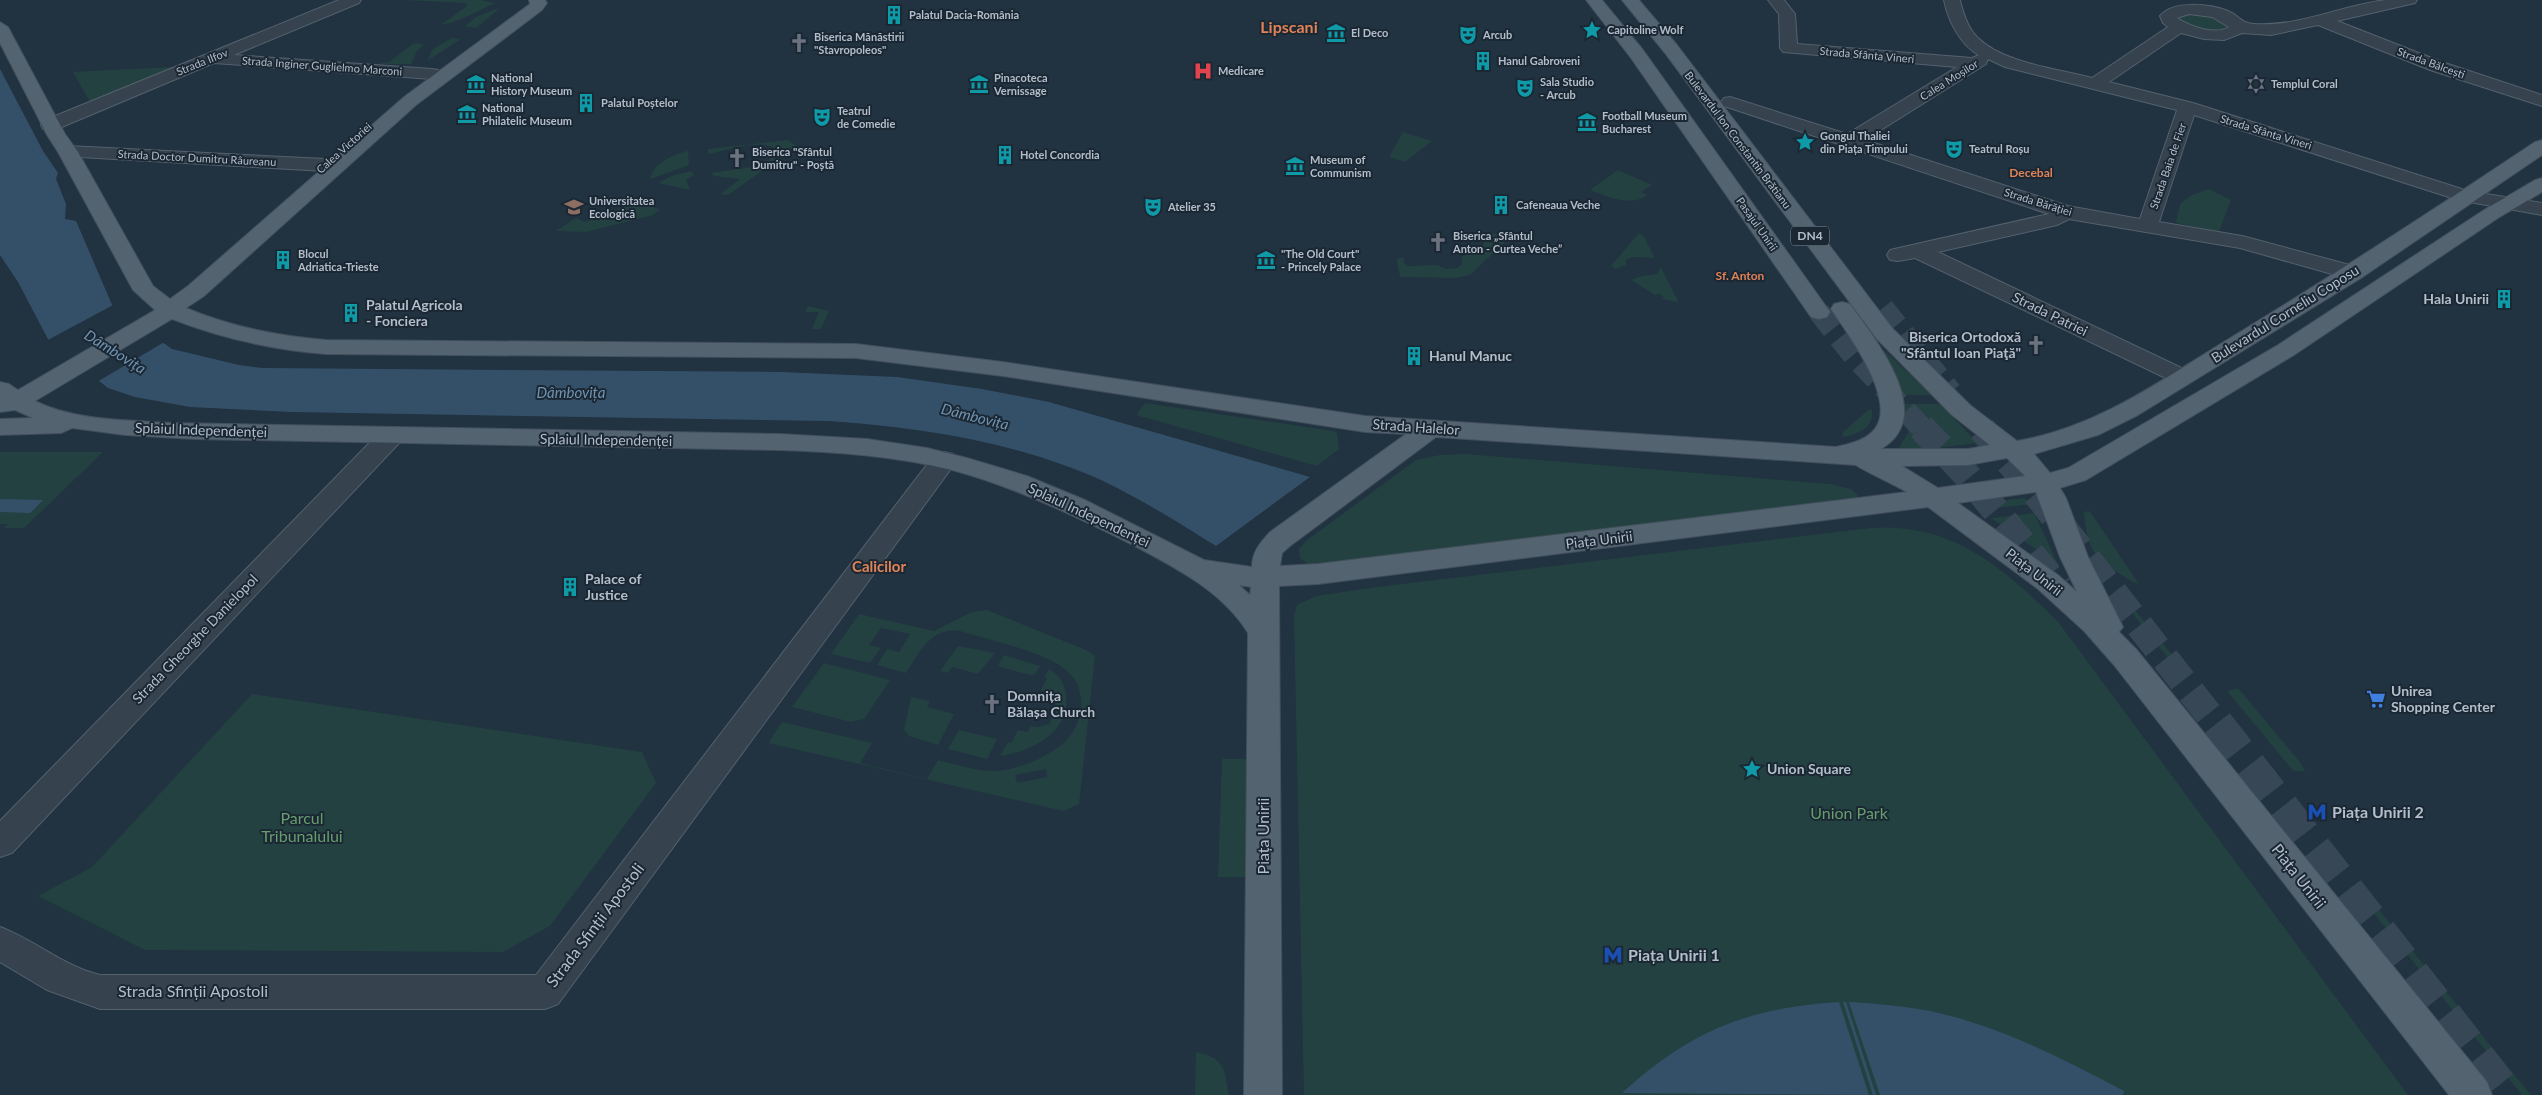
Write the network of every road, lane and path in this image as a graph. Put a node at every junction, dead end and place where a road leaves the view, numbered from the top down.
1 (353, 0) edge
2 (536, 0) edge
3 (1594, 0) edge
4 (1612, 0) edge
5 (1630, 0) edge
6 (1649, 0) edge
7 (1776, 0) edge
8 (1952, 0) edge
9 (2409, 0) edge
10 (2321, 20) junction
11 (0, 27) edge
12 (2180, 27) junction
13 (2238, 28) junction
14 (211, 58) junction
15 (1982, 59) junction
16 (432, 74) junction
17 (2096, 84) junction
18 (2542, 101) edge
19 (1730, 102) junction
20 (2187, 107) junction
21 (50, 125) junction
22 (1698, 131) junction
23 (1850, 141) junction
24 (2542, 146) edge
25 (68, 152) junction
26 (325, 165) junction
27 (2542, 184) edge
28 (2466, 196) junction
29 (2509, 203) junction
30 (2542, 209) edge
31 (2064, 212) junction
32 (2148, 225) junction
33 (2352, 273) junction
34 (164, 306) junction
35 (1883, 308) tunnel mouth
36 (1819, 312) tunnel mouth
37 (2182, 377) junction
38 (3, 395) edge
39 (92, 424) junction
40 (0, 427) edge
41 (1430, 429) junction
42 (391, 436) junction
43 (2013, 450) junction
44 (1837, 456) junction
45 (944, 460) junction
46 (2044, 482) junction
47 (1934, 498) junction
48 (1195, 568) junction
49 (1265, 578) junction
50 (1263, 633) junction
51 (2125, 657) junction
52 (0, 843) edge
53 (0, 943) edge
54 (1262, 1095) edge
55 (2473, 1095) edge

1 - 14 street, Strada Ilfov
2 - 16 main road, Calea Victoriei
2 - 34 main road, Calea Victoriei
3 - 22 main road, Bulevardul Ion Constantin Brătianu / DN4
4 - 22 main road, Bulevardul Ion Constantin Brătianu / DN4
5 - 43 main road, Bulevardul Ion Constantin Brătianu / DN4
6 - 19 main road, Bulevardul Ion Constantin Brătianu / DN4
7 - 15 street, Strada Sfânta Vineri
8 - 15 street, Calea Moșilor
9 - 10 street
10 - 13 street
10 - 18 street, Strada Bălcești
11 - 21 main road
12 - 13 street
12 - 13 street
12 - 17 street
14 - 16 street, Strada Inginer Guglielmo Marconi
14 - 21 street, Strada Ilfov
15 - 17 street, Strada Sfânta Vineri
15 - 23 street, Calea Moșilor
16 - 26 main road, Calea Victoriei
17 - 20 street, Strada Sfânta Vineri
19 - 23 street, Strada Bărăției
19 - 35 main road, Bulevardul Ion Constantin Brătianu / DN4
20 - 28 street, Strada Sfânta Vineri
20 - 32 street, Strada Baia de Fier
21 - 25 main road
22 - 36 main road, Pasajul Unirii / DN4
22 - 44 main road, Bulevardul Ion Constantin Brătianu / DN4
23 - 31 street, Strada Bărăției
24 - 28 main road, Bulevardul Corneliu Coposu
25 - 26 street, Strada Doctor Dumitru Râureanu
25 - 34 main road
26 - 34 main road, Calea Victoriei
27 - 29 main road, Bulevardul Corneliu Coposu
28 - 29 street, Strada Sfânta Vineri
28 - 33 main road, Bulevardul Corneliu Coposu
29 - 30 street, Strada Sfânta Vineri
29 - 46 main road, Bulevardul Corneliu Coposu
31 - 32 street, Strada Bărăției
31 - 37 street, Strada Patriei
32 - 33 street, Strada Bărăției
33 - 37 main road, Bulevardul Corneliu Coposu
34 - 38 main road
34 - 41 main road, Strada Halelor
37 - 43 main road, Bulevardul Corneliu Coposu
38 - 39 main road, Splaiul Independenței
39 - 40 main road
39 - 42 main road, Splaiul Independenței
41 - 44 main road, Strada Halelor
41 - 49 main road, Piața Unirii
42 - 45 main road, Splaiul Independenței
42 - 52 street, Strada Gheorghe Danielopol
43 - 44 main road
43 - 46 main road, Piața Unirii
44 - 47 main road, Piața Unirii
45 - 48 main road, Splaiul Independenței
45 - 53 street, Strada Sfinții Apostoli
46 - 47 main road, Piața Unirii
46 - 51 main road, Piața Unirii
47 - 49 main road, Piața Unirii
47 - 51 main road, Piața Unirii
48 - 49 main road, Splaiul Independenței
48 - 50 main road, Splaiul Independenței
49 - 50 main road, Piața Unirii
50 - 54 main road, Piața Unirii
51 - 55 main road, Piața Unirii

